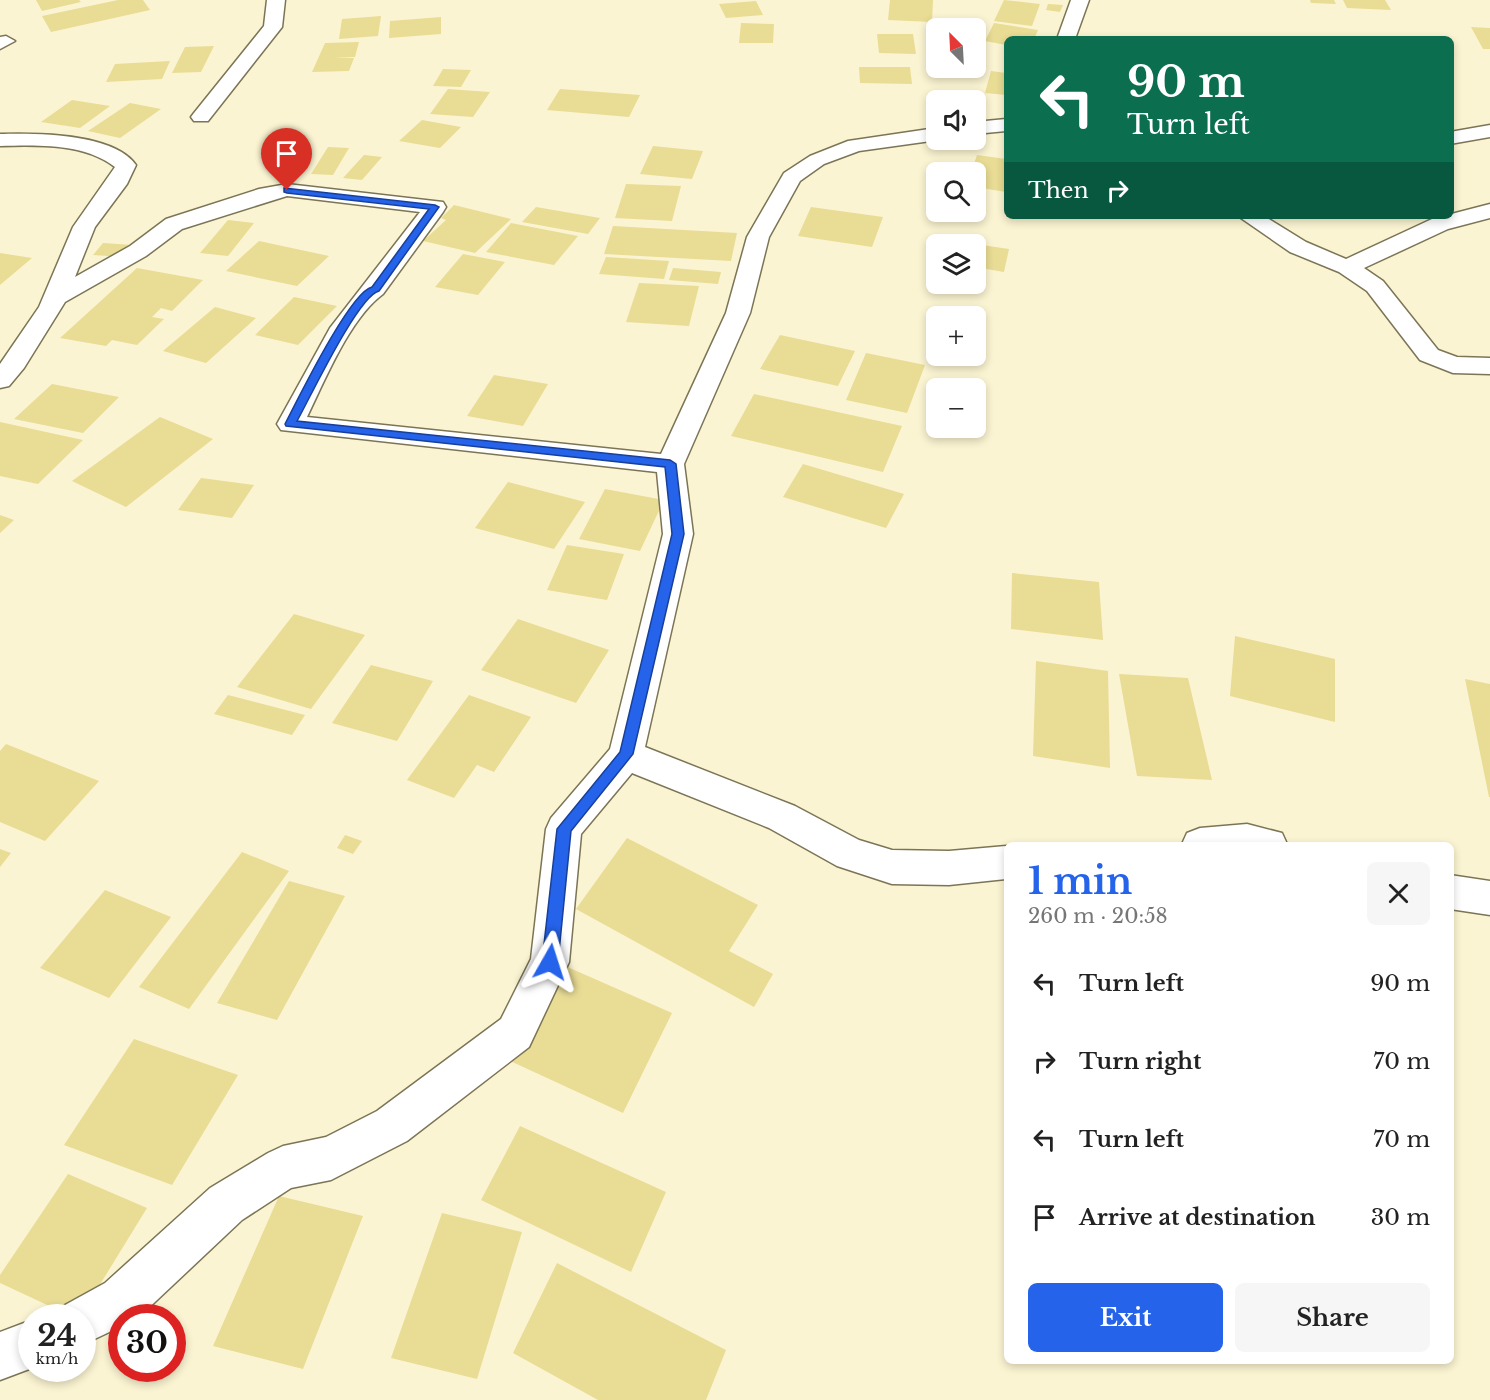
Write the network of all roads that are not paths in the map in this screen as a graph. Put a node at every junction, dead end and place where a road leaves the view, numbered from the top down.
1 (276, 0) edge
2 (1080, 0) edge
3 (1067, 36) edge
4 (201, 117) dead end
5 (1004, 124) edge
6 (986, 127) edge
7 (1490, 131) edge
8 (926, 135) edge
9 (1454, 137) edge
10 (0, 140) edge
11 (1490, 211) edge
12 (1254, 219) edge
13 (1347, 267) junction
14 (56, 298) junction
15 (1490, 366) edge
16 (0, 380) edge
17 (670, 464) junction
18 (626, 754) junction
19 (1224, 842) edge
20 (1258, 842) edge
21 (1004, 863) edge
22 (1454, 893) edge
23 (1490, 898) edge
24 (96, 1314) edge
25 (18, 1349) edge
26 (0, 1356) edge

1 - 4 street
2 - 3 street
5 - 6 street
7 - 9 street
8 - 17 street
10 - 14 street
11 - 13 street
12 - 13 street
13 - 15 street
14 - 16 street
14 - 17 street
17 - 18 street
18 - 21 street
18 - 24 street
19 - 20 street
22 - 23 street
25 - 26 street

